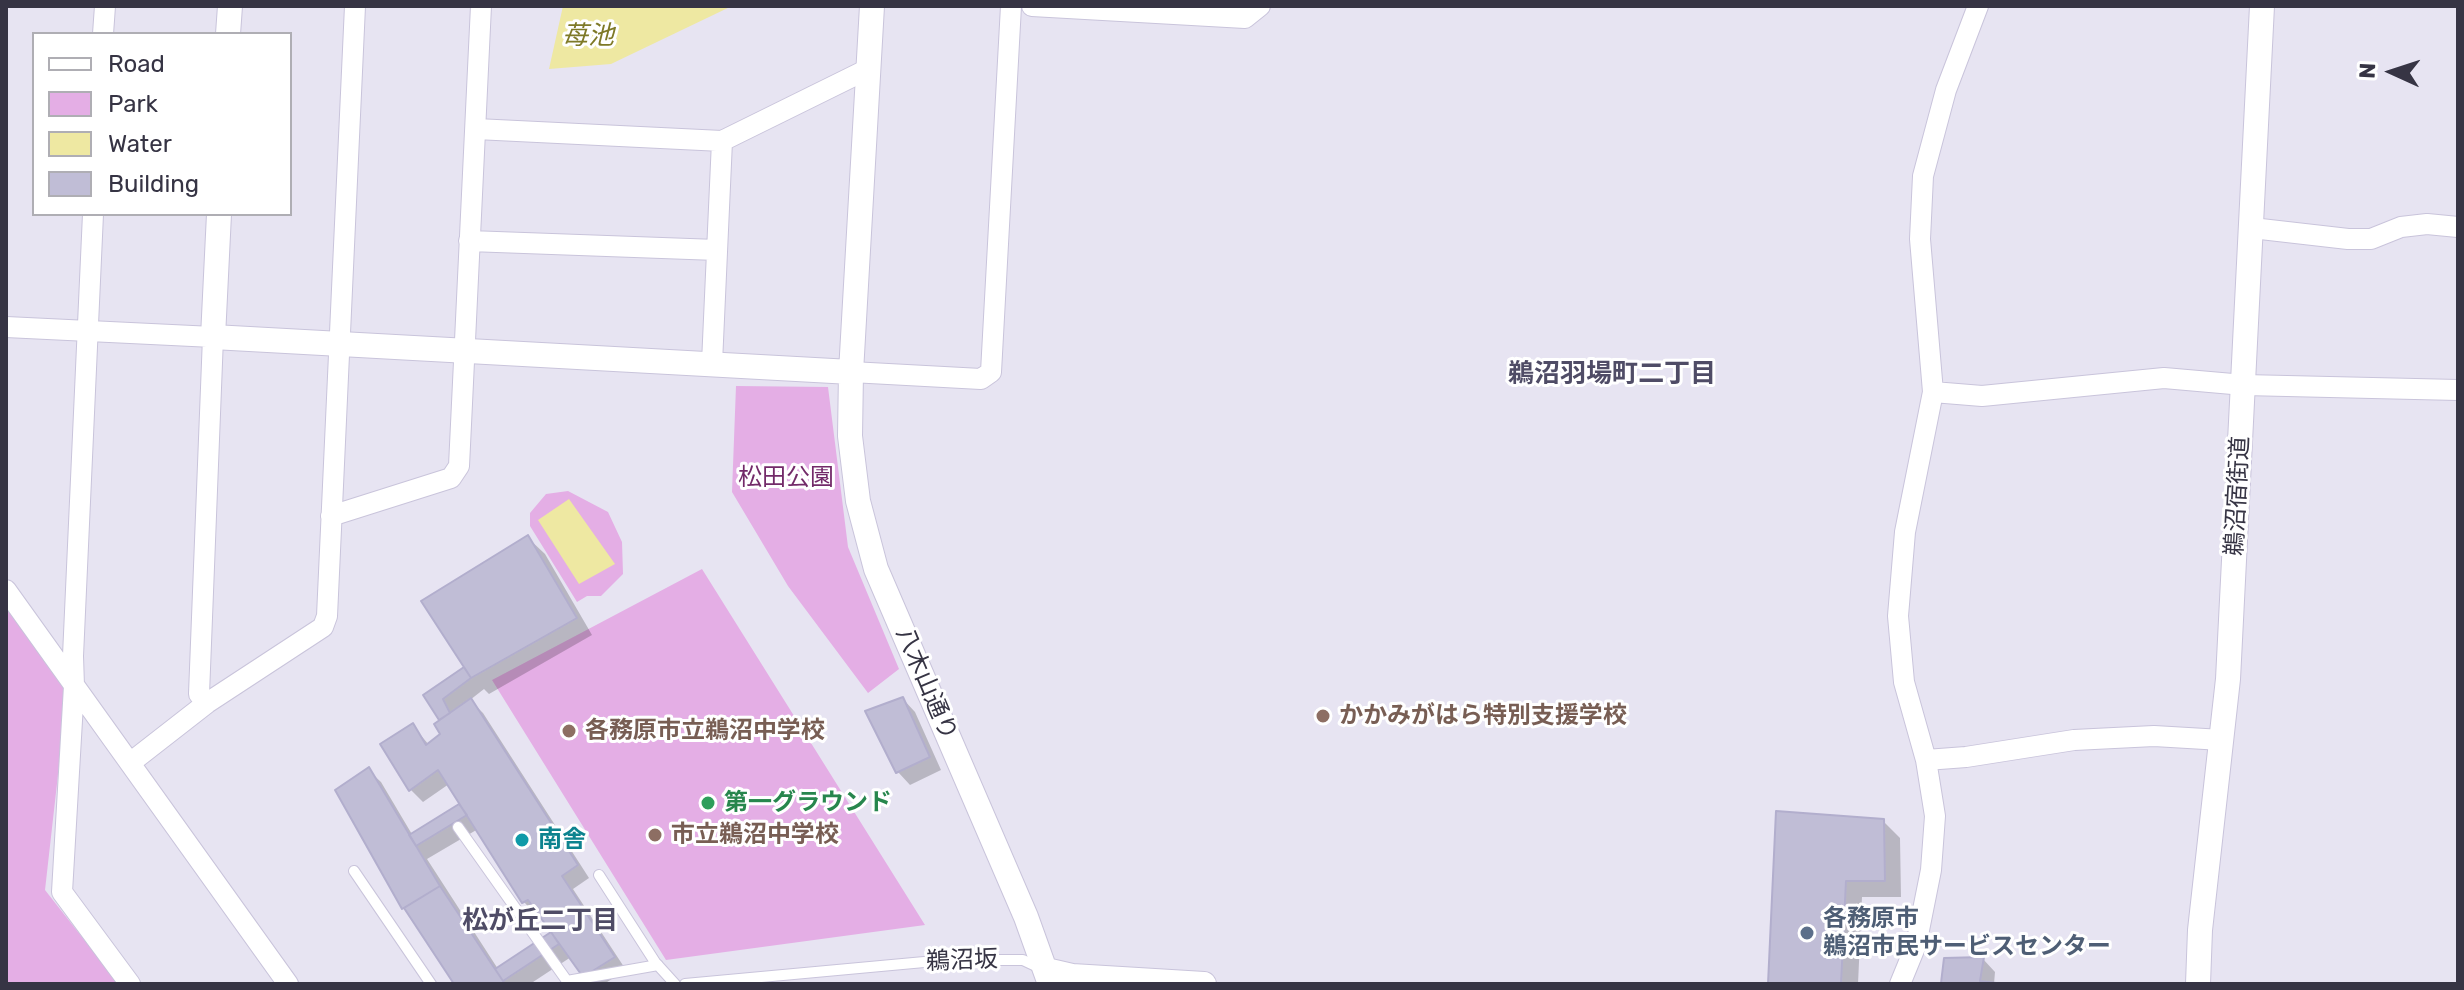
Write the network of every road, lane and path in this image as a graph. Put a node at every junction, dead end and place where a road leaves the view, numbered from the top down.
1 (105, 6) edge
2 (230, 6) edge
3 (355, 6) edge
4 (481, 6) edge
5 (872, 6) edge
6 (1011, 6) edge
7 (1032, 6) edge
8 (1260, 6) edge
9 (1978, 6) edge
10 (2262, 6) edge
11 (103, 32) edge
12 (228, 32) edge
13 (870, 68) junction
14 (476, 129) junction
15 (722, 141) junction
16 (93, 216) edge
17 (219, 216) edge
18 (2458, 227) edge
19 (2252, 228) junction
20 (469, 241) junction
21 (717, 250) junction
22 (6, 327) edge
23 (87, 331) junction
24 (213, 337) junction
25 (339, 344) junction
26 (464, 351) junction
27 (712, 363) junction
28 (851, 372) junction
29 (2244, 385) junction
30 (2458, 390) edge
31 (1933, 392) junction
32 (331, 516) junction
33 (6, 590) edge
34 (74, 686) junction
35 (207, 703) junction
36 (2222, 740) junction
37 (1926, 760) junction
38 (130, 763) junction
39 (458, 827) dead end
40 (354, 871) dead end
41 (599, 875) dead end
42 (658, 965) junction
43 (1048, 977) edge
44 (130, 984) edge
45 (288, 984) edge
46 (431, 984) edge
47 (675, 984) edge
48 (685, 984) edge
49 (1204, 984) edge
50 (1900, 984) edge
51 (2198, 984) edge

1 - 11 street
2 - 12 street
3 - 25 street
4 - 14 street
5 - 13 street, 八木山通り
6 - 28 street
7 - 8 street
9 - 31 street
10 - 19 street, 鵜沼宿街道
13 - 15 street
13 - 28 street, 八木山通り
14 - 15 street
14 - 20 street
15 - 21 street
16 - 23 street
17 - 24 street
18 - 19 street
19 - 29 street, 鵜沼宿街道
20 - 21 street
20 - 26 street
21 - 27 street
22 - 23 street
23 - 24 street
23 - 34 street
24 - 25 street
24 - 35 street
25 - 26 street
25 - 32 street
26 - 27 street
26 - 32 street
27 - 28 street
28 - 43 street, 八木山通り
29 - 30 street
29 - 31 street
29 - 36 street, 鵜沼宿街道
31 - 37 street
32 - 35 street
33 - 34 street
34 - 38 street
34 - 44 street
35 - 38 street
36 - 37 street
36 - 51 street, 鵜沼宿街道
37 - 50 street
38 - 45 street
39 - 42 lane
40 - 46 lane
41 - 42 lane
42 - 47 lane
43 - 48 lane, 鵜沼坂
43 - 49 street

